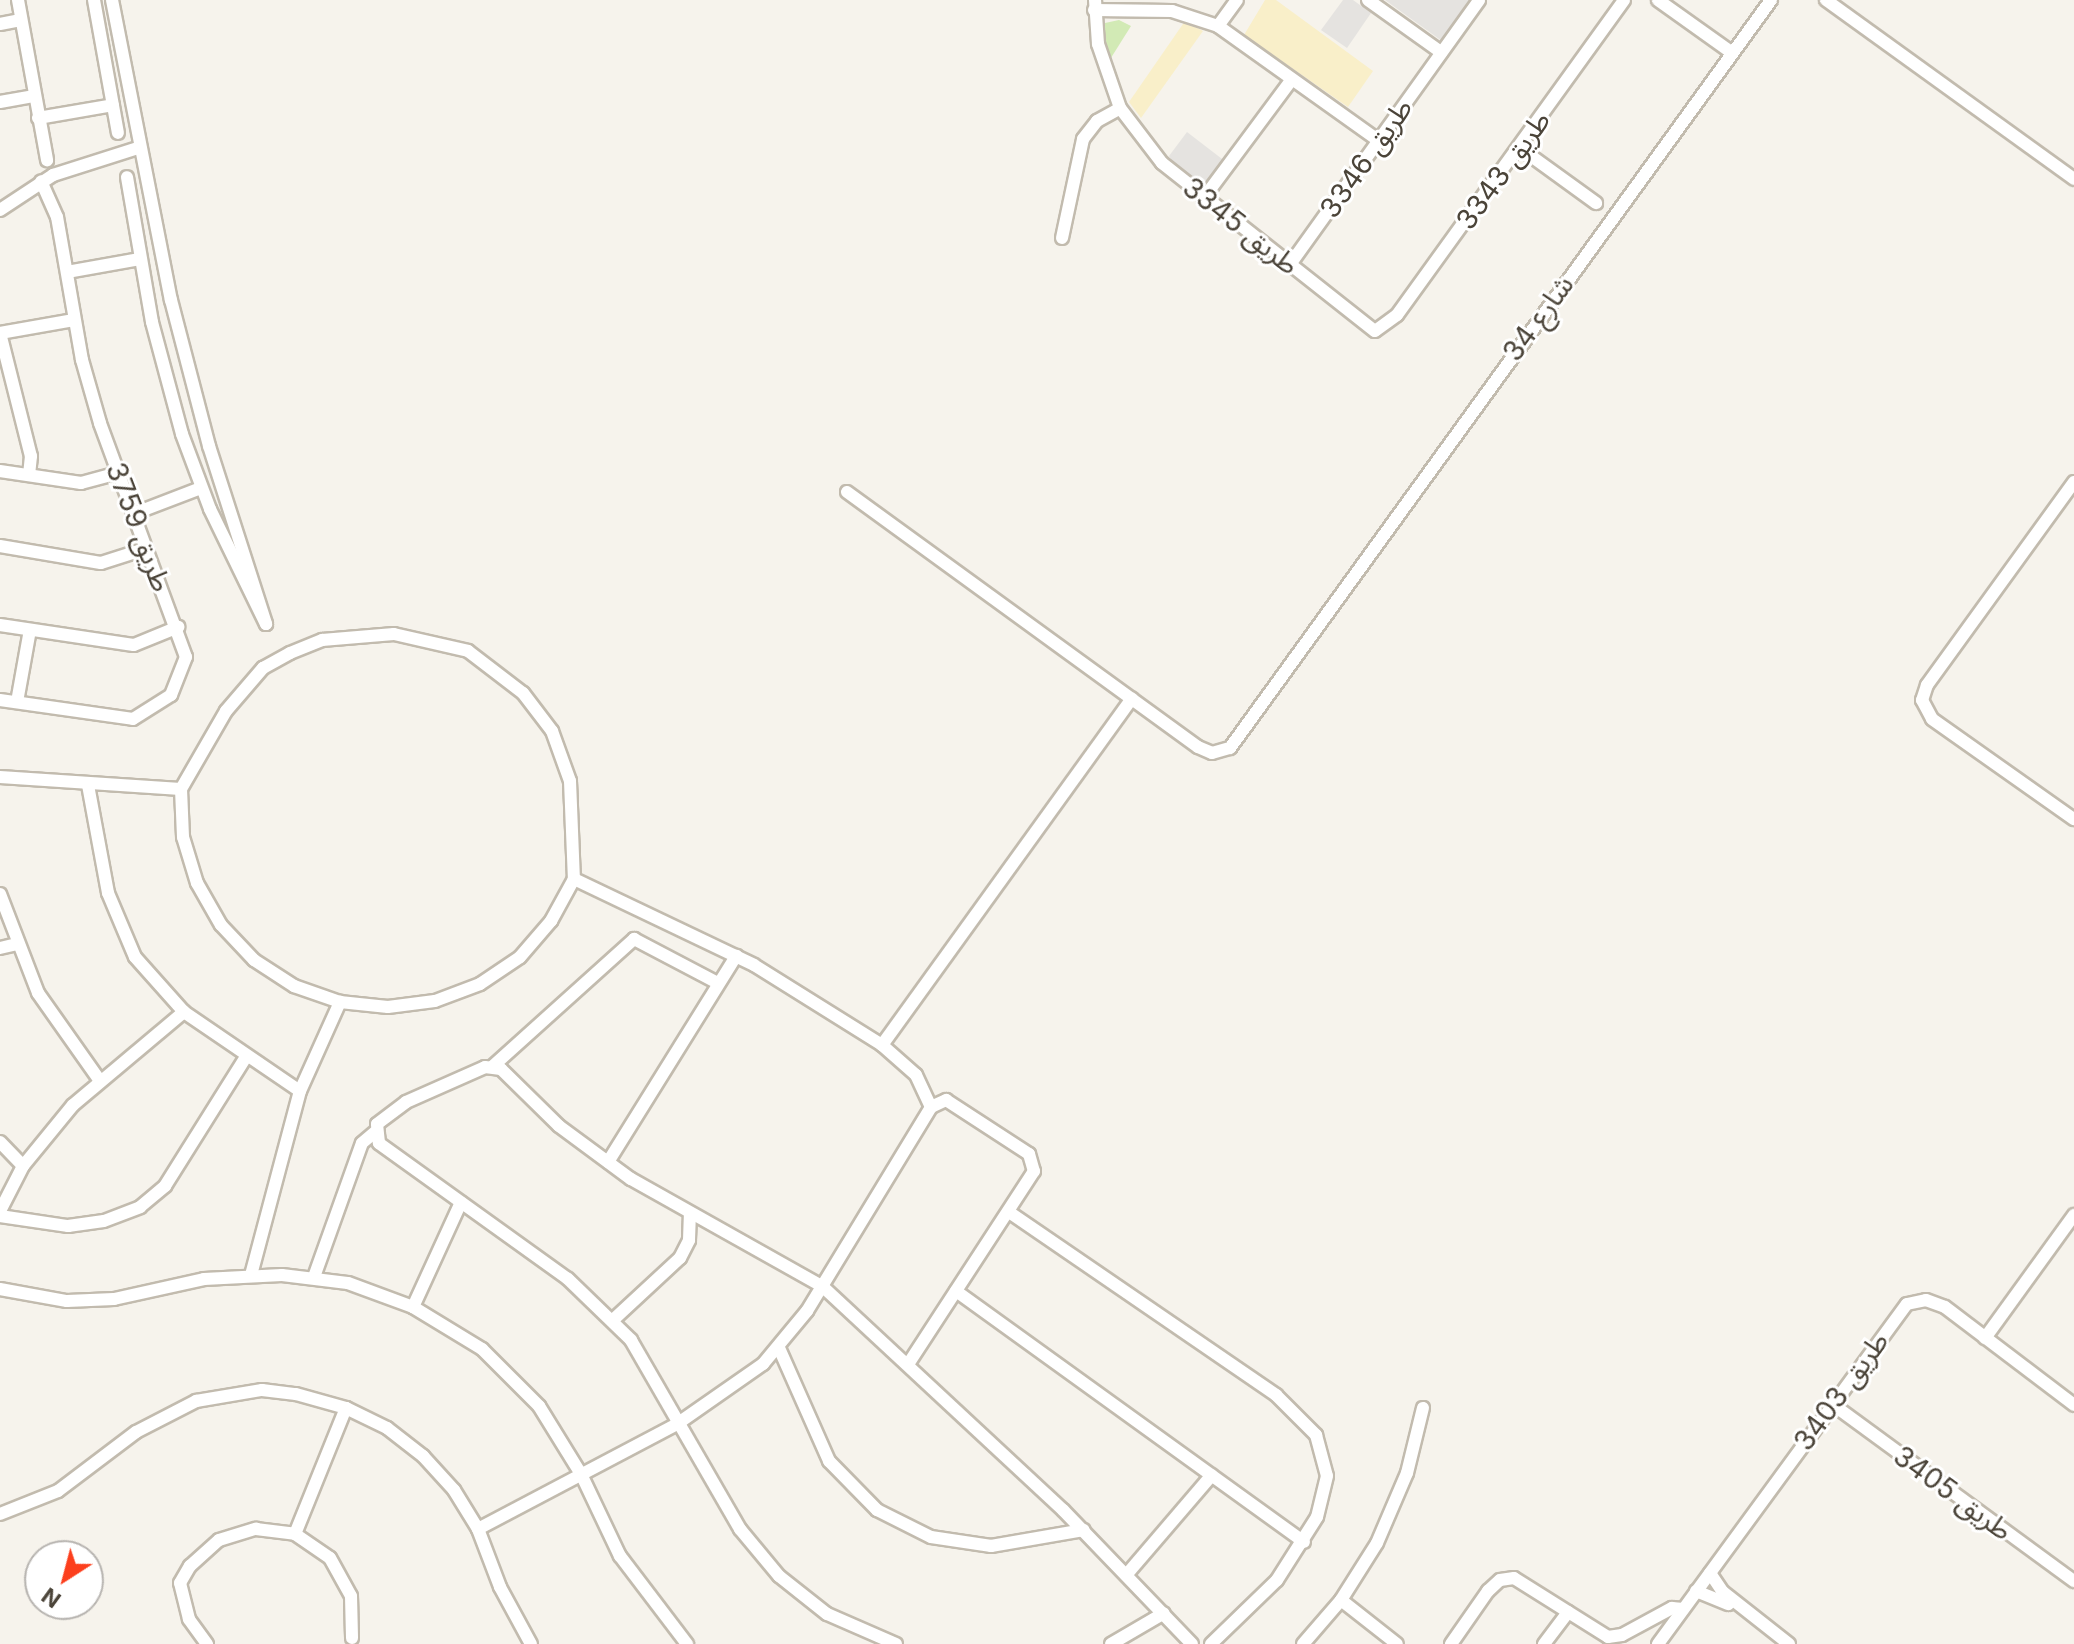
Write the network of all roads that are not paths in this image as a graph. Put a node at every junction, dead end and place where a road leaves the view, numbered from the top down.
1 (18, 0) edge
2 (94, 0) edge
3 (112, 0) edge
4 (1237, 0) edge
5 (1368, 0) edge
6 (1479, 0) edge
7 (1624, 0) edge
8 (1658, 0) edge
9 (1771, 0) edge
10 (1826, 0) edge
11 (1094, 5) edge
12 (21, 20) junction
13 (0, 24) edge
14 (1218, 26) junction
15 (1441, 52) junction
16 (1731, 52) junction
17 (1292, 79) junction
18 (34, 96) junction
19 (0, 102) edge
20 (113, 105) junction
21 (1120, 108) junction
22 (38, 118) junction
23 (118, 133) dead end
24 (1378, 140) junction
25 (138, 148) junction
26 (1520, 148) junction
27 (47, 160) dead end
28 (127, 177) dead end
29 (2074, 179) edge
30 (41, 181) junction
31 (1203, 199) junction
32 (1596, 203) dead end
33 (0, 210) edge
34 (1062, 238) dead end
35 (140, 259) junction
36 (1291, 263) junction
37 (67, 272) junction
38 (74, 320) junction
39 (1375, 331) joint
40 (0, 333) edge
41 (0, 471) edge
42 (118, 473) junction
43 (29, 475) junction
44 (2074, 482) edge
45 (201, 488) junction
46 (847, 492) dead end
47 (133, 514) junction
48 (0, 546) edge
49 (145, 549) junction
50 (0, 625) edge
51 (178, 627) junction
52 (30, 630) junction
53 (1132, 699) junction
54 (0, 700) edge
55 (17, 702) junction
56 (0, 777) edge
57 (88, 785) junction
58 (181, 789) junction
59 (2074, 819) edge
60 (574, 879) junction
61 (0, 894) edge
62 (18, 944) junction
63 (0, 948) edge
64 (736, 956) junction
65 (716, 982) junction
66 (340, 1002) junction
67 (184, 1012) junction
68 (882, 1045) junction
69 (246, 1057) junction
70 (493, 1066) junction
71 (100, 1081) junction
72 (300, 1091) junction
73 (931, 1107) junction
74 (375, 1132) junction
75 (0, 1142) edge
76 (608, 1162) junction
77 (23, 1166) junction
78 (461, 1202) junction
79 (1009, 1212) junction
80 (0, 1214) edge
81 (690, 1215) junction
82 (2074, 1215) edge
83 (251, 1275) junction
84 (314, 1277) junction
85 (822, 1286) junction
86 (0, 1289) edge
87 (956, 1291) junction
88 (413, 1307) junction
89 (613, 1320) junction
90 (1985, 1338) junction
91 (779, 1348) junction
92 (908, 1364) junction
93 (1832, 1404) junction
94 (2074, 1405) edge
95 (346, 1408) junction
96 (1423, 1408) dead end
97 (677, 1424) junction
98 (581, 1474) junction
99 (1212, 1475) junction
100 (0, 1514) edge
101 (478, 1529) junction
102 (1084, 1530) junction
103 (295, 1534) junction
104 (1304, 1542) junction
105 (1710, 1573) junction
106 (1127, 1574) junction
107 (2074, 1581) edge
108 (1696, 1591) junction
109 (1341, 1600) junction
110 (1683, 1609) junction
111 (1568, 1612) junction
112 (1164, 1613) junction
113 (1753, 1618) junction
114 (352, 1638) dead end
115 (207, 1644) edge
116 (531, 1644) edge
117 (687, 1644) edge
118 (896, 1644) edge
119 (1111, 1644) edge
120 (1192, 1644) edge
121 (1211, 1644) edge
122 (1303, 1644) edge
123 (1397, 1644) edge
124 (1451, 1644) edge
125 (1544, 1644) edge
126 (1658, 1644) edge
127 (1789, 1644) edge

1 - 12 street
2 - 20 street
3 - 25 street
4 - 14 street
5 - 15 street
6 - 15 street, طريق 3346
7 - 26 street, طريق 3343
8 - 16 street
9 - 16 street, شارع 34
10 - 29 street
11 - 14 street
11 - 21 street, طريق 3345
12 - 13 street
12 - 18 street
14 - 17 street
15 - 24 street, طريق 3346
16 - 53 street, شارع 34
17 - 24 street
17 - 31 street
18 - 19 street
18 - 22 street
20 - 22 street
20 - 23 street
21 - 31 street, طريق 3345
21 - 34 street
22 - 27 street
24 - 36 street, طريق 3346
25 - 30 street
25 - 45 street
26 - 32 street
26 - 39 street, طريق 3343
28 - 35 street
30 - 33 street
30 - 37 street, طريق 3759
31 - 36 street, طريق 3345
35 - 37 street
35 - 45 street
36 - 39 street, طريق 3345
37 - 38 street, طريق 3759
38 - 40 street
38 - 42 street, طريق 3759
40 - 43 street
41 - 43 street
42 - 43 street
42 - 47 street, طريق 3759
44 - 59 street
45 - 47 street
46 - 53 street
47 - 49 street, طريق 3759
48 - 49 street
49 - 51 street, طريق 3759
50 - 52 street
51 - 52 street
51 - 55 street, طريق 3759
52 - 55 street
53 - 68 street
54 - 55 street, طريق 3759
56 - 57 street
57 - 58 street
57 - 67 street
58 - 60 street
58 - 66 street
60 - 64 street
60 - 66 street
61 - 62 street
62 - 63 street
62 - 71 street
64 - 65 street
64 - 68 street
65 - 70 street
65 - 76 street
66 - 72 street
67 - 69 street
67 - 71 street
68 - 73 street
69 - 72 street
69 - 80 street
70 - 74 street
70 - 76 street
71 - 77 street
72 - 83 street
73 - 79 street
73 - 85 street
74 - 78 street
74 - 84 street
75 - 77 street
76 - 81 street
77 - 80 street
78 - 88 street
78 - 89 street
79 - 87 street
79 - 104 street
81 - 85 street
81 - 89 street
82 - 90 street
83 - 84 street
83 - 86 street
84 - 88 street
85 - 91 street
85 - 92 street
87 - 92 street
87 - 99 street
88 - 98 street
89 - 97 street
90 - 93 street, طريق 3403
90 - 94 street, طريق 3403
91 - 97 street
91 - 102 street
92 - 102 street
93 - 105 street, طريق 3403
93 - 107 street, طريق 3405
95 - 100 street
95 - 101 street
95 - 103 street
96 - 109 street
97 - 98 street
97 - 118 street
98 - 101 street
98 - 117 street
99 - 104 street
99 - 106 street
101 - 116 street
102 - 106 street
103 - 114 street
103 - 115 street
104 - 121 street
105 - 108 street, طريق 3403
105 - 113 street
106 - 112 street
108 - 110 street, طريق 3403
108 - 113 street
109 - 122 street
109 - 123 street
110 - 111 street
110 - 126 street, طريق 3403
111 - 124 street
111 - 125 street
112 - 119 street
112 - 120 street
113 - 127 street

